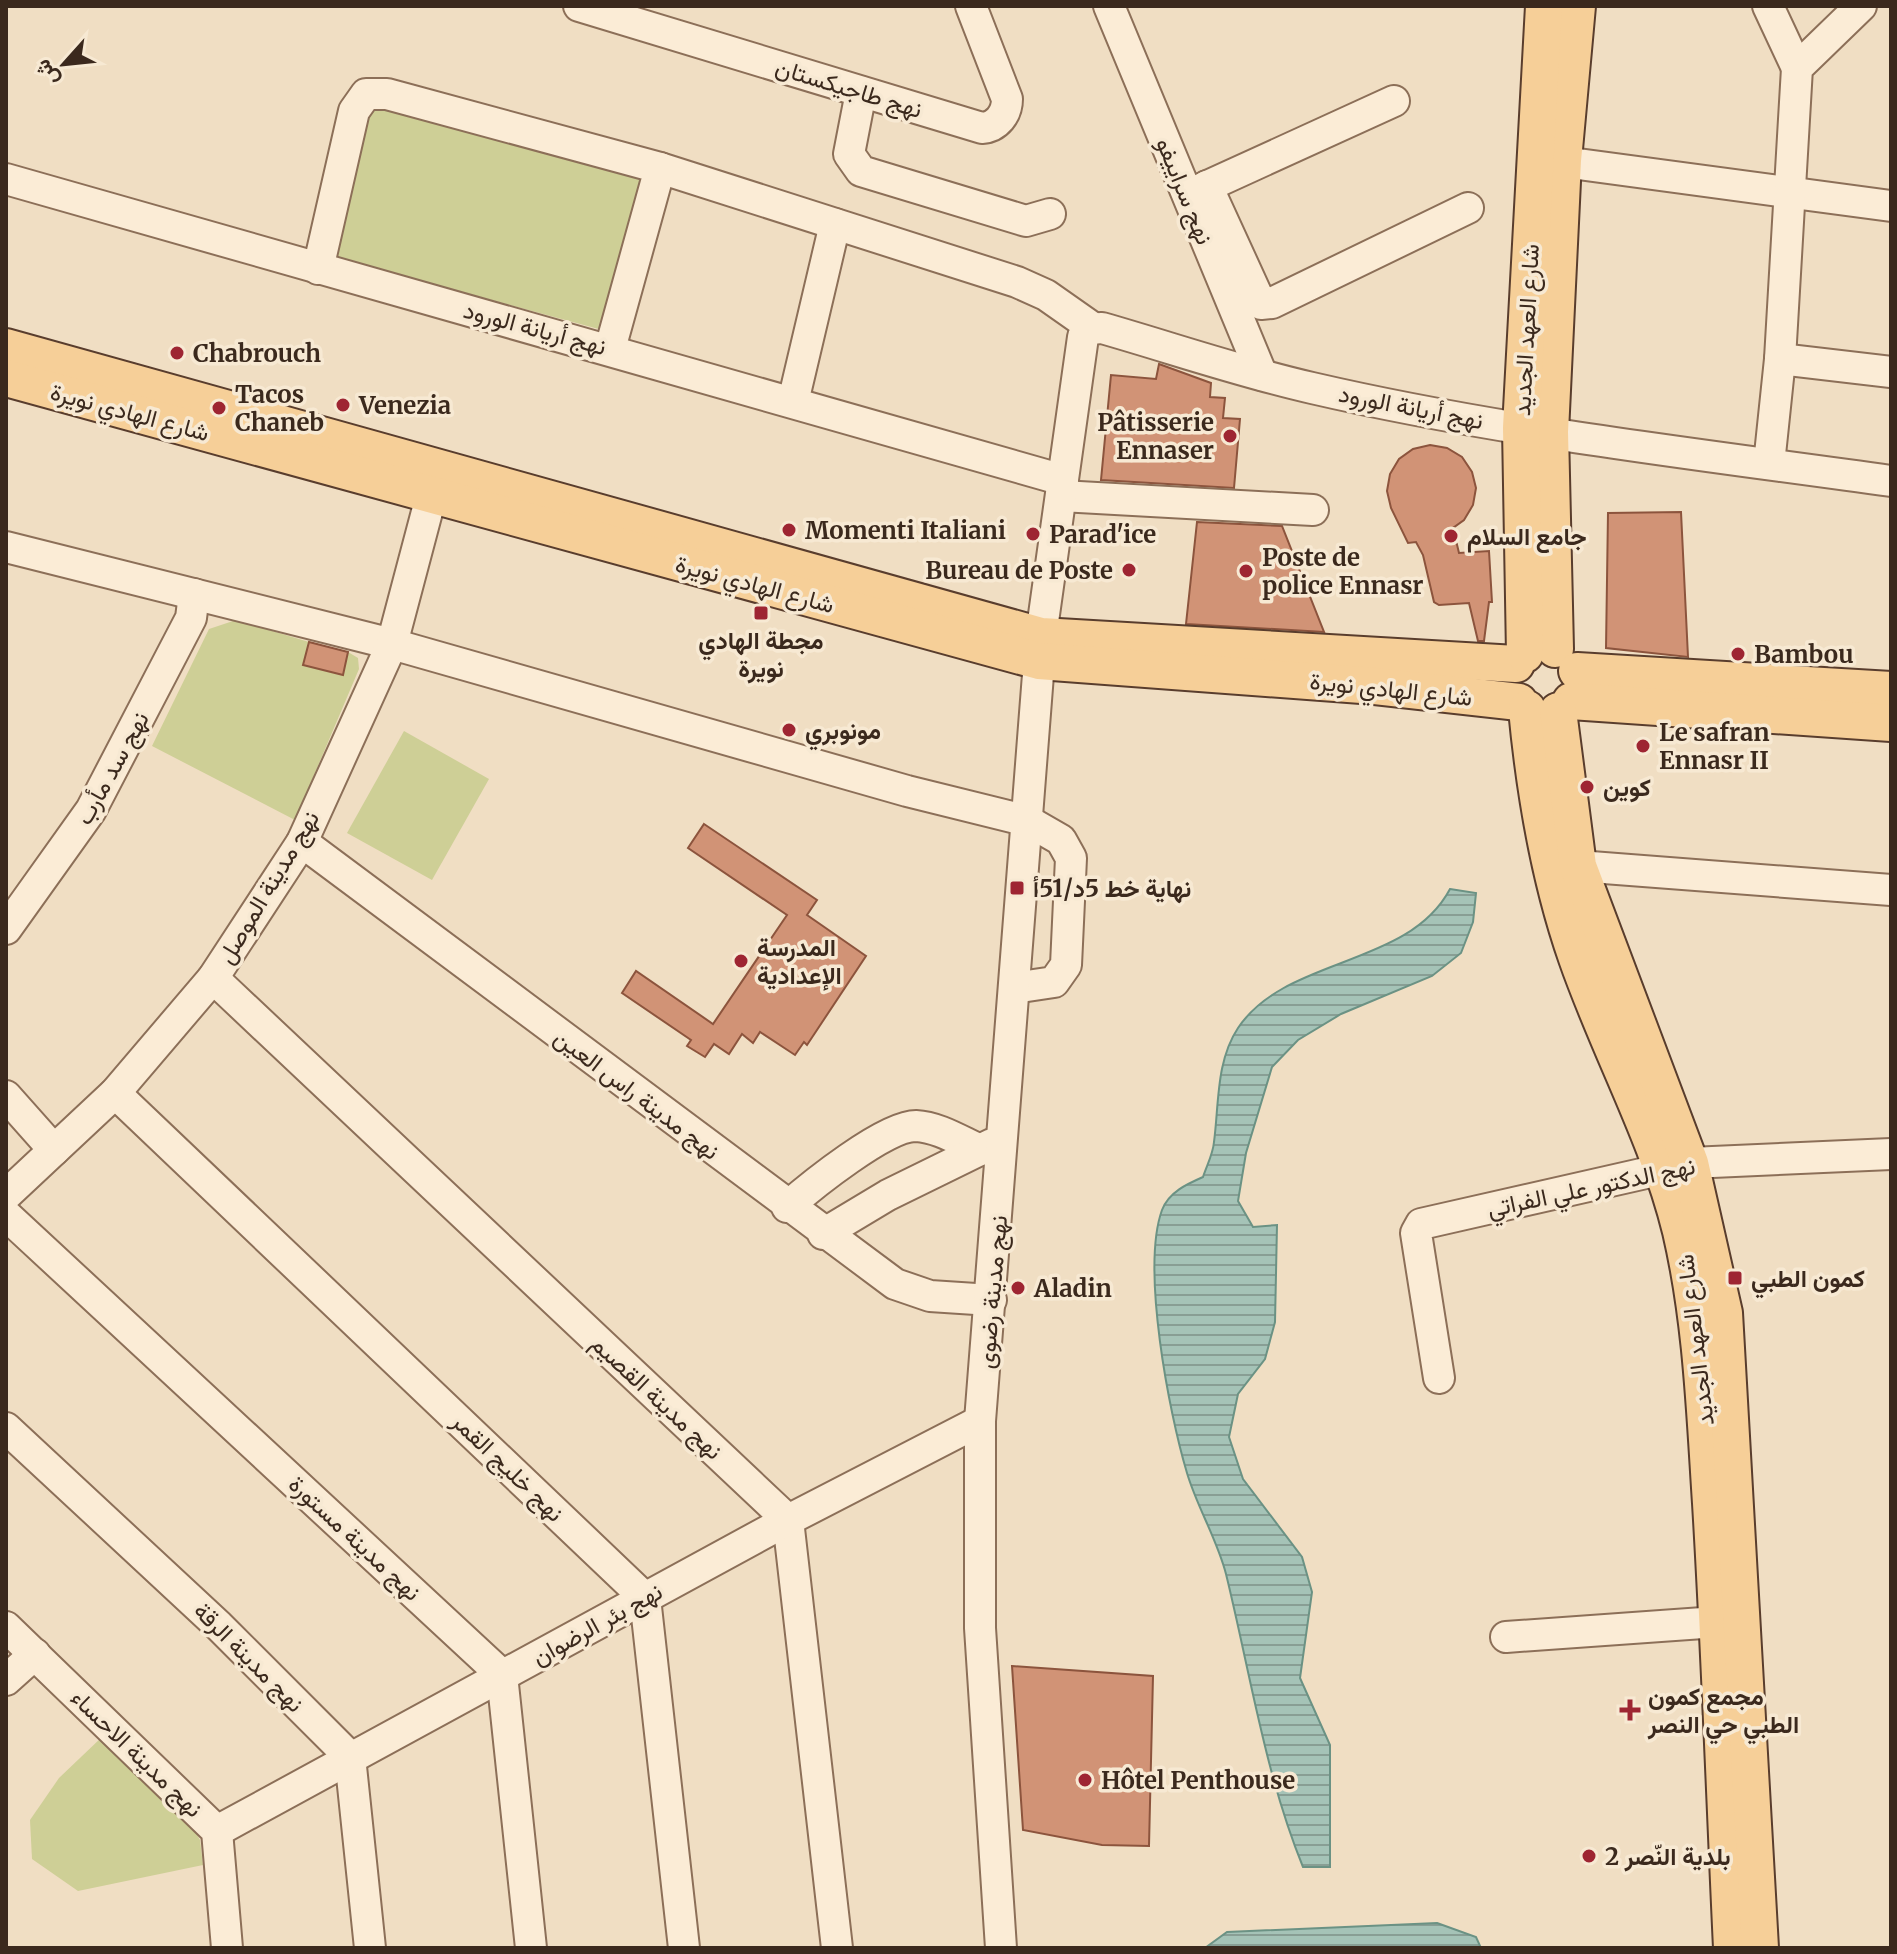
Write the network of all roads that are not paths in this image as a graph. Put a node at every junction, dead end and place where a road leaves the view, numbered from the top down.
1 (579, 6) edge
2 (971, 6) edge
3 (1109, 6) edge
4 (1544, 6) edge
5 (1577, 6) edge
6 (1768, 6) edge
7 (1861, 6) edge
8 (1797, 68) junction
9 (861, 92) junction
10 (1394, 101) dead end
11 (1549, 159) junction
12 (660, 168) junction
13 (6, 179) edge
14 (1197, 191) junction
15 (1788, 191) junction
16 (1891, 206) edge
17 (1468, 208) dead end
18 (1050, 214) dead end
19 (835, 224) junction
20 (318, 269) junction
21 (1093, 328) junction
22 (6, 347) edge
23 (610, 349) junction
24 (1780, 359) junction
25 (1891, 372) edge
26 (1262, 375) junction
27 (6, 378) edge
28 (793, 402) junction
29 (1536, 430) junction
30 (1769, 464) junction
31 (1891, 481) edge
32 (435, 482) junction
33 (1062, 488) junction
34 (1313, 510) dead end
35 (6, 547) edge
36 (194, 594) junction
37 (392, 644) junction
38 (1040, 649) junction
39 (1544, 683) junction
40 (1891, 690) edge
41 (1891, 723) edge
42 (1028, 821) junction
43 (302, 842) junction
44 (1578, 866) junction
45 (1891, 890) edge
46 (6, 929) edge
47 (213, 978) junction
48 (1014, 988) junction
49 (115, 1093) junction
50 (6, 1096) edge
51 (992, 1144) junction
52 (54, 1150) junction
53 (1891, 1154) edge
54 (1676, 1166) junction
55 (6, 1195) edge
56 (787, 1207) junction
57 (6, 1215) edge
58 (823, 1234) junction
59 (991, 1300) junction
60 (1439, 1378) dead end
61 (980, 1421) junction
62 (6, 1428) edge
63 (788, 1520) junction
64 (645, 1598) junction
65 (1717, 1622) junction
66 (6, 1627) edge
67 (1506, 1637) dead end
68 (35, 1654) junction
69 (502, 1675) junction
70 (6, 1680) edge
71 (350, 1757) junction
72 (217, 1831) junction
73 (227, 1948) edge
74 (370, 1948) edge
75 (531, 1948) edge
76 (684, 1948) edge
77 (837, 1948) edge
78 (1001, 1948) edge
79 (1732, 1948) edge
80 (1760, 1948) edge

1 - 9 street, نهج طاجيكستان
2 - 9 street, نهج طاجيكستان
3 - 14 street, نهج سراييفو
4 - 11 main road, شارع العهد الجديد
5 - 11 main road, شارع العهد الجديد
6 - 8 street
7 - 8 street
8 - 15 street
9 - 18 street
10 - 14 street
11 - 15 street
11 - 29 main road, شارع العهد الجديد
12 - 19 street, نهج أريانة الورود
12 - 20 street, نهج أريانة الورود
12 - 23 street
13 - 20 street, نهج أريانة الورود
14 - 17 street
14 - 26 street, نهج سراييفو
15 - 16 street
15 - 24 street
19 - 21 street, نهج أريانة الورود
19 - 28 street
20 - 23 street, نهج أريانة الورود
21 - 26 street, نهج أريانة الورود
21 - 33 street
22 - 32 main road, شارع الهادي نويرة
23 - 28 street, نهج أريانة الورود
24 - 25 street
24 - 30 street
26 - 29 street, نهج أريانة الورود
27 - 32 main road, شارع الهادي نويرة
28 - 33 street, نهج أريانة الورود
29 - 30 street, نهج أريانة الورود
29 - 39 main road, شارع العهد الجديد
30 - 31 street, نهج أريانة الورود
32 - 37 street, نهج مدينة الموصل
32 - 38 main road, شارع الهادي نويرة
33 - 34 street, نهج أريانة الورود
33 - 38 street
35 - 36 street
36 - 37 street
36 - 46 street, نهج سد مأرب
37 - 42 street
37 - 43 street, نهج مدينة الموصل
38 - 39 main road, شارع الهادي نويرة
38 - 42 street, نهج مدينة رضوى
39 - 40 main road, شارع الهادي نويرة
39 - 41 main road, شارع الهادي نويرة
39 - 44 main road, شارع العهد الجديد
39 - 54 main road, شارع العهد الجديد
42 - 48 street, نهج مدينة رضوى
42 - 48 street
43 - 47 street, نهج مدينة الموصل
43 - 56 street, نهج مدينة راس العين
44 - 45 street
44 - 54 main road, شارع العهد الجديد
47 - 49 street, نهج مدينة الموصل
47 - 63 street, نهج مدينة القصيم
48 - 51 street, نهج مدينة رضوى
49 - 52 street, نهج مدينة الموصل
49 - 64 street, نهج خليج القمر
50 - 52 street
51 - 56 street
51 - 58 street
51 - 59 street, نهج مدينة رضوى
52 - 55 street, نهج مدينة الموصل
53 - 54 street, نهج الدكتور علي الفراتي
54 - 60 street, نهج الدكتور علي الفراتي
54 - 65 main road, شارع العهد الجديد
54 - 80 main road, شارع العهد الجديد
56 - 58 street, نهج مدينة راس العين
57 - 69 street, نهج مدينة مستورة
58 - 59 street, نهج مدينة راس العين
59 - 61 street, نهج مدينة رضوى
61 - 63 street, نهج بئر الرضوان
61 - 78 street, نهج مدينة رضوى
62 - 71 street, نهج مدينة الرقة
63 - 64 street, نهج بئر الرضوان
63 - 77 street
64 - 69 street, نهج بئر الرضوان
64 - 76 street
65 - 67 street
65 - 79 main road, شارع العهد الجديد
66 - 68 street, نهج مدينة الاحساء
68 - 70 street
68 - 72 street, نهج مدينة الاحساء
69 - 71 street, نهج بئر الرضوان
69 - 75 street
71 - 72 street, نهج بئر الرضوان
71 - 74 street
72 - 73 street, نهج مدينة الاحساء

